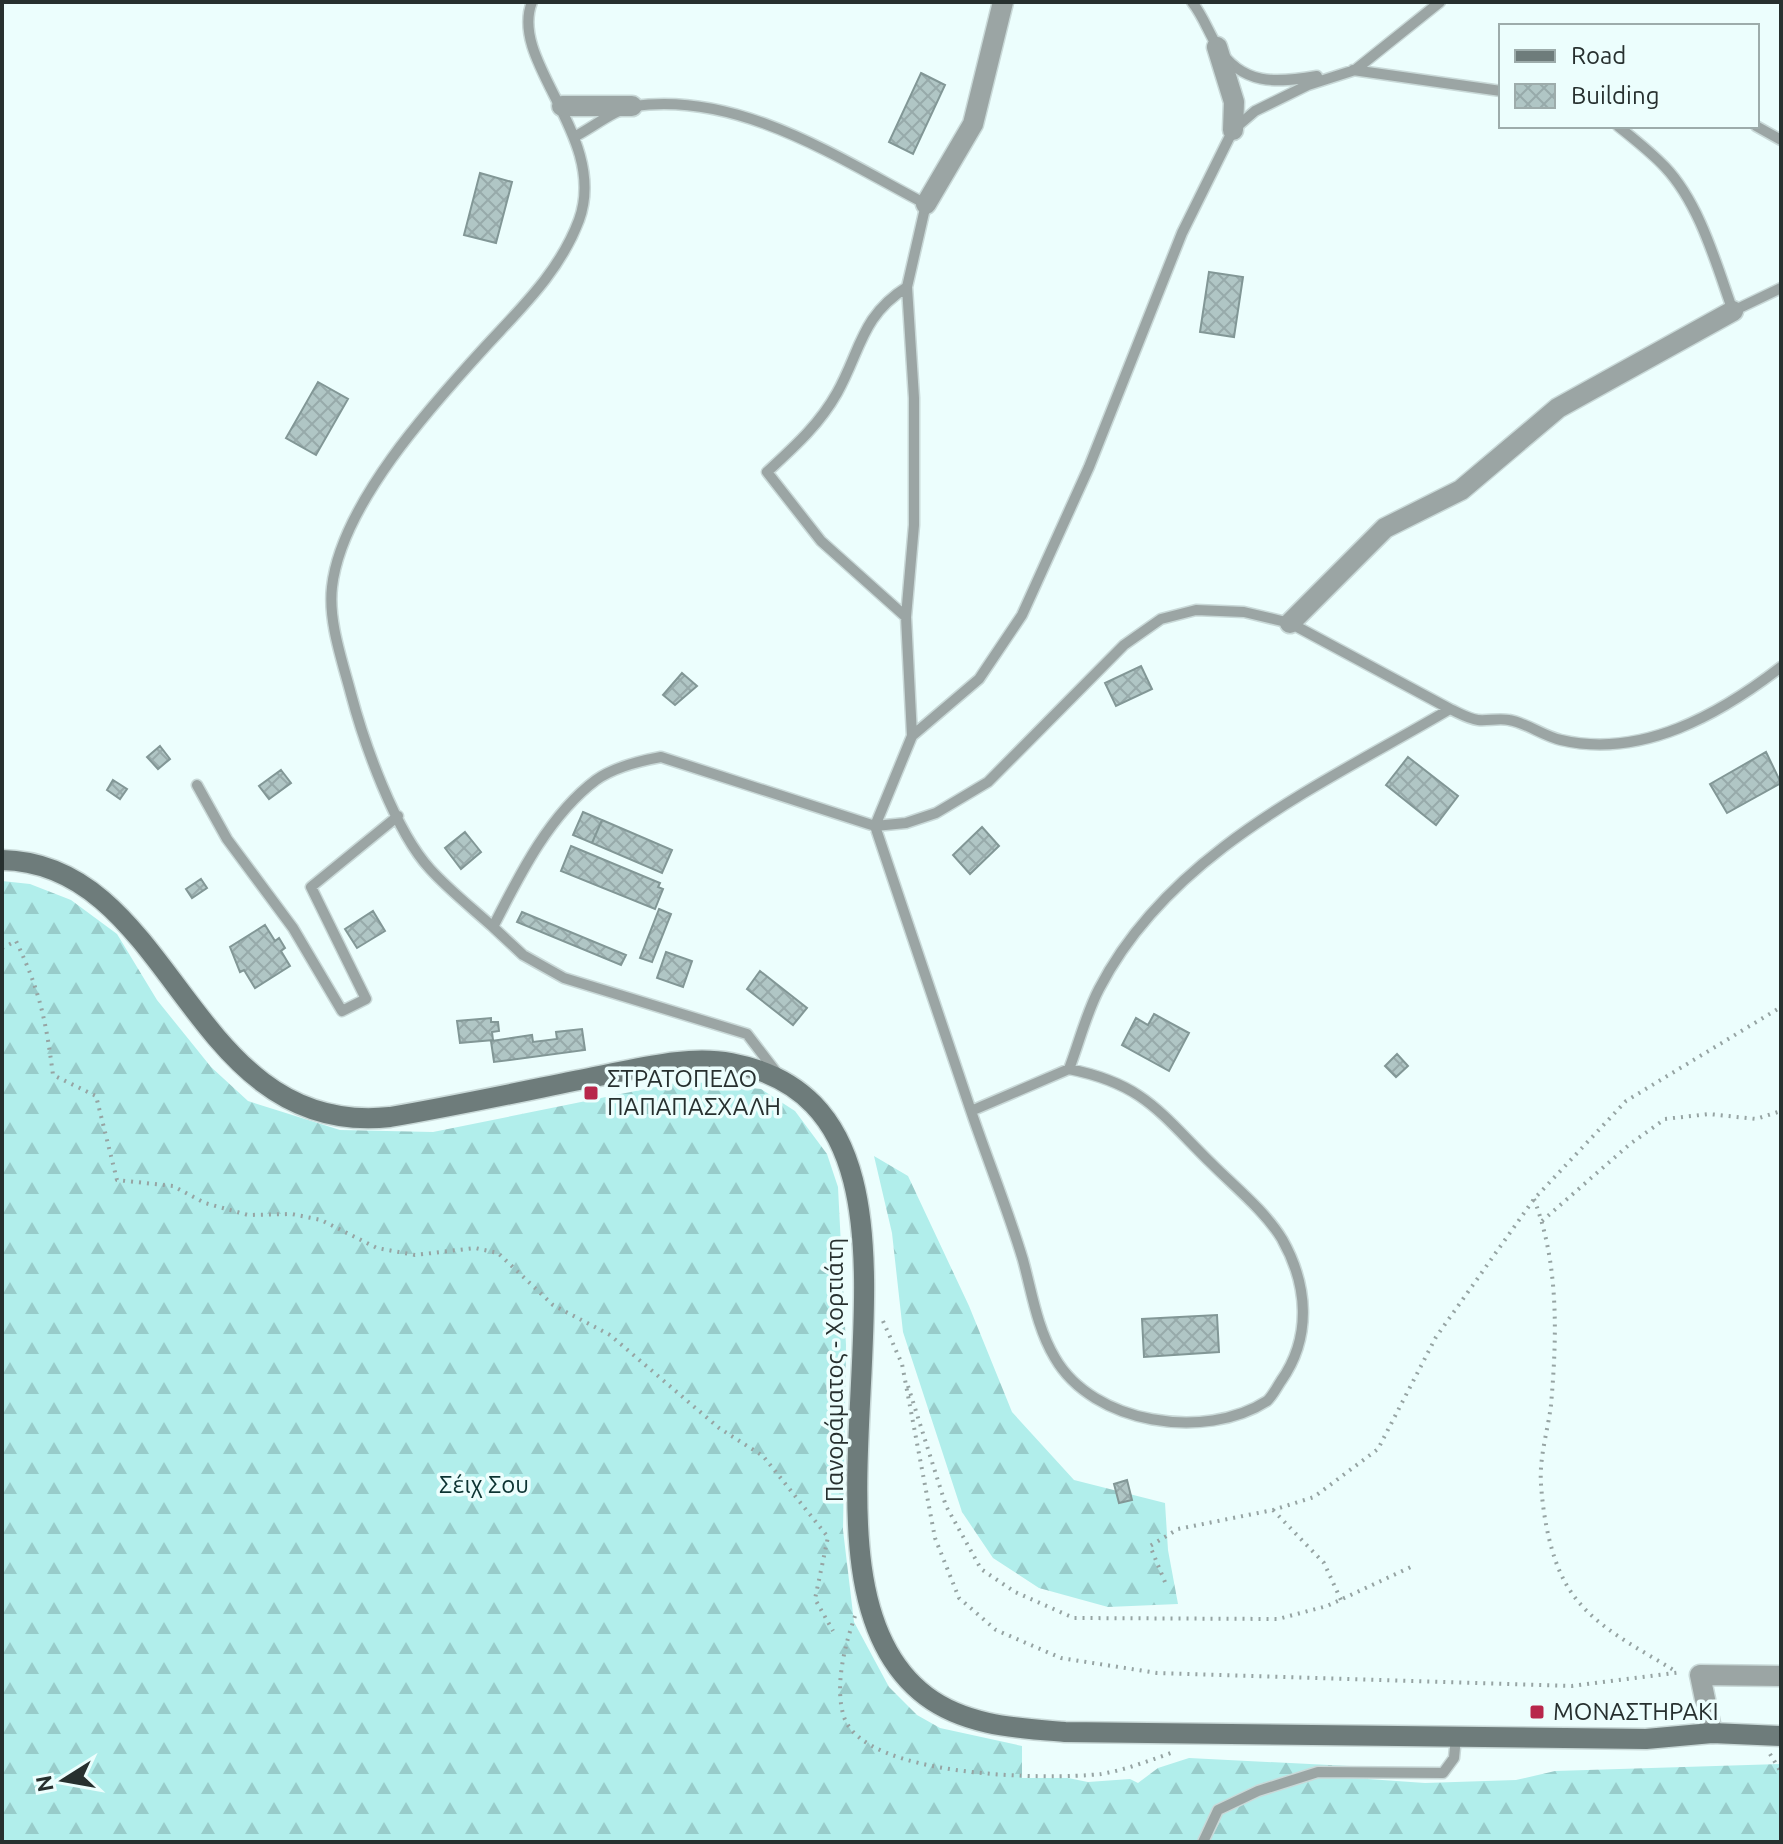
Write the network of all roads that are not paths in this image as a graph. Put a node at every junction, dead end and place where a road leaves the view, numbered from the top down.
1 (532, 2) edge
2 (1003, 2) edge
3 (1192, 2) edge
4 (1440, 2) edge
5 (1217, 47) junction
6 (1355, 70) junction
7 (1499, 91) edge
8 (562, 106) junction
9 (632, 106) junction
10 (1620, 128) edge
11 (1759, 128) edge
12 (1233, 130) junction
13 (574, 137) junction
14 (1781, 140) edge
15 (926, 204) junction
16 (907, 287) junction
17 (1781, 288) edge
18 (1733, 311) junction
19 (906, 617) junction
20 (1290, 623) junction
21 (1781, 667) edge
22 (1450, 709) junction
23 (912, 736) junction
24 (197, 785) dead end
25 (398, 816) junction
26 (875, 826) junction
27 (2, 860) edge
28 (493, 927) junction
29 (1069, 1069) junction
30 (783, 1081) junction
31 (971, 1111) junction
32 (1781, 1676) edge
33 (1712, 1733) junction
34 (1781, 1736) edge
35 (1456, 1737) junction
36 (1203, 1842) edge

1 - 8 lane
2 - 15 street
3 - 5 lane
4 - 6 lane
5 - 6 lane
5 - 12 street
6 - 7 lane
6 - 12 lane
8 - 9 street
8 - 13 lane
9 - 13 lane
9 - 15 lane
10 - 18 lane
11 - 14 lane
12 - 23 lane
13 - 25 lane
15 - 16 lane
16 - 19 lane
16 - 19 lane
17 - 18 lane
18 - 20 street
19 - 23 lane
20 - 22 lane
20 - 26 lane
21 - 22 lane
22 - 29 lane
23 - 26 lane
24 - 25 lane
25 - 28 lane
26 - 28 lane
26 - 31 lane
27 - 30 main road, Πανοράματος - Χορτιάτη
28 - 30 lane
29 - 31 lane
29 - 31 lane
30 - 35 main road, Πανοράματος - Χορτιάτη
32 - 33 street
33 - 34 main road, Πανοράματος - Χορτιάτη
33 - 35 main road, Πανοράματος - Χορτιάτη
35 - 36 lane

